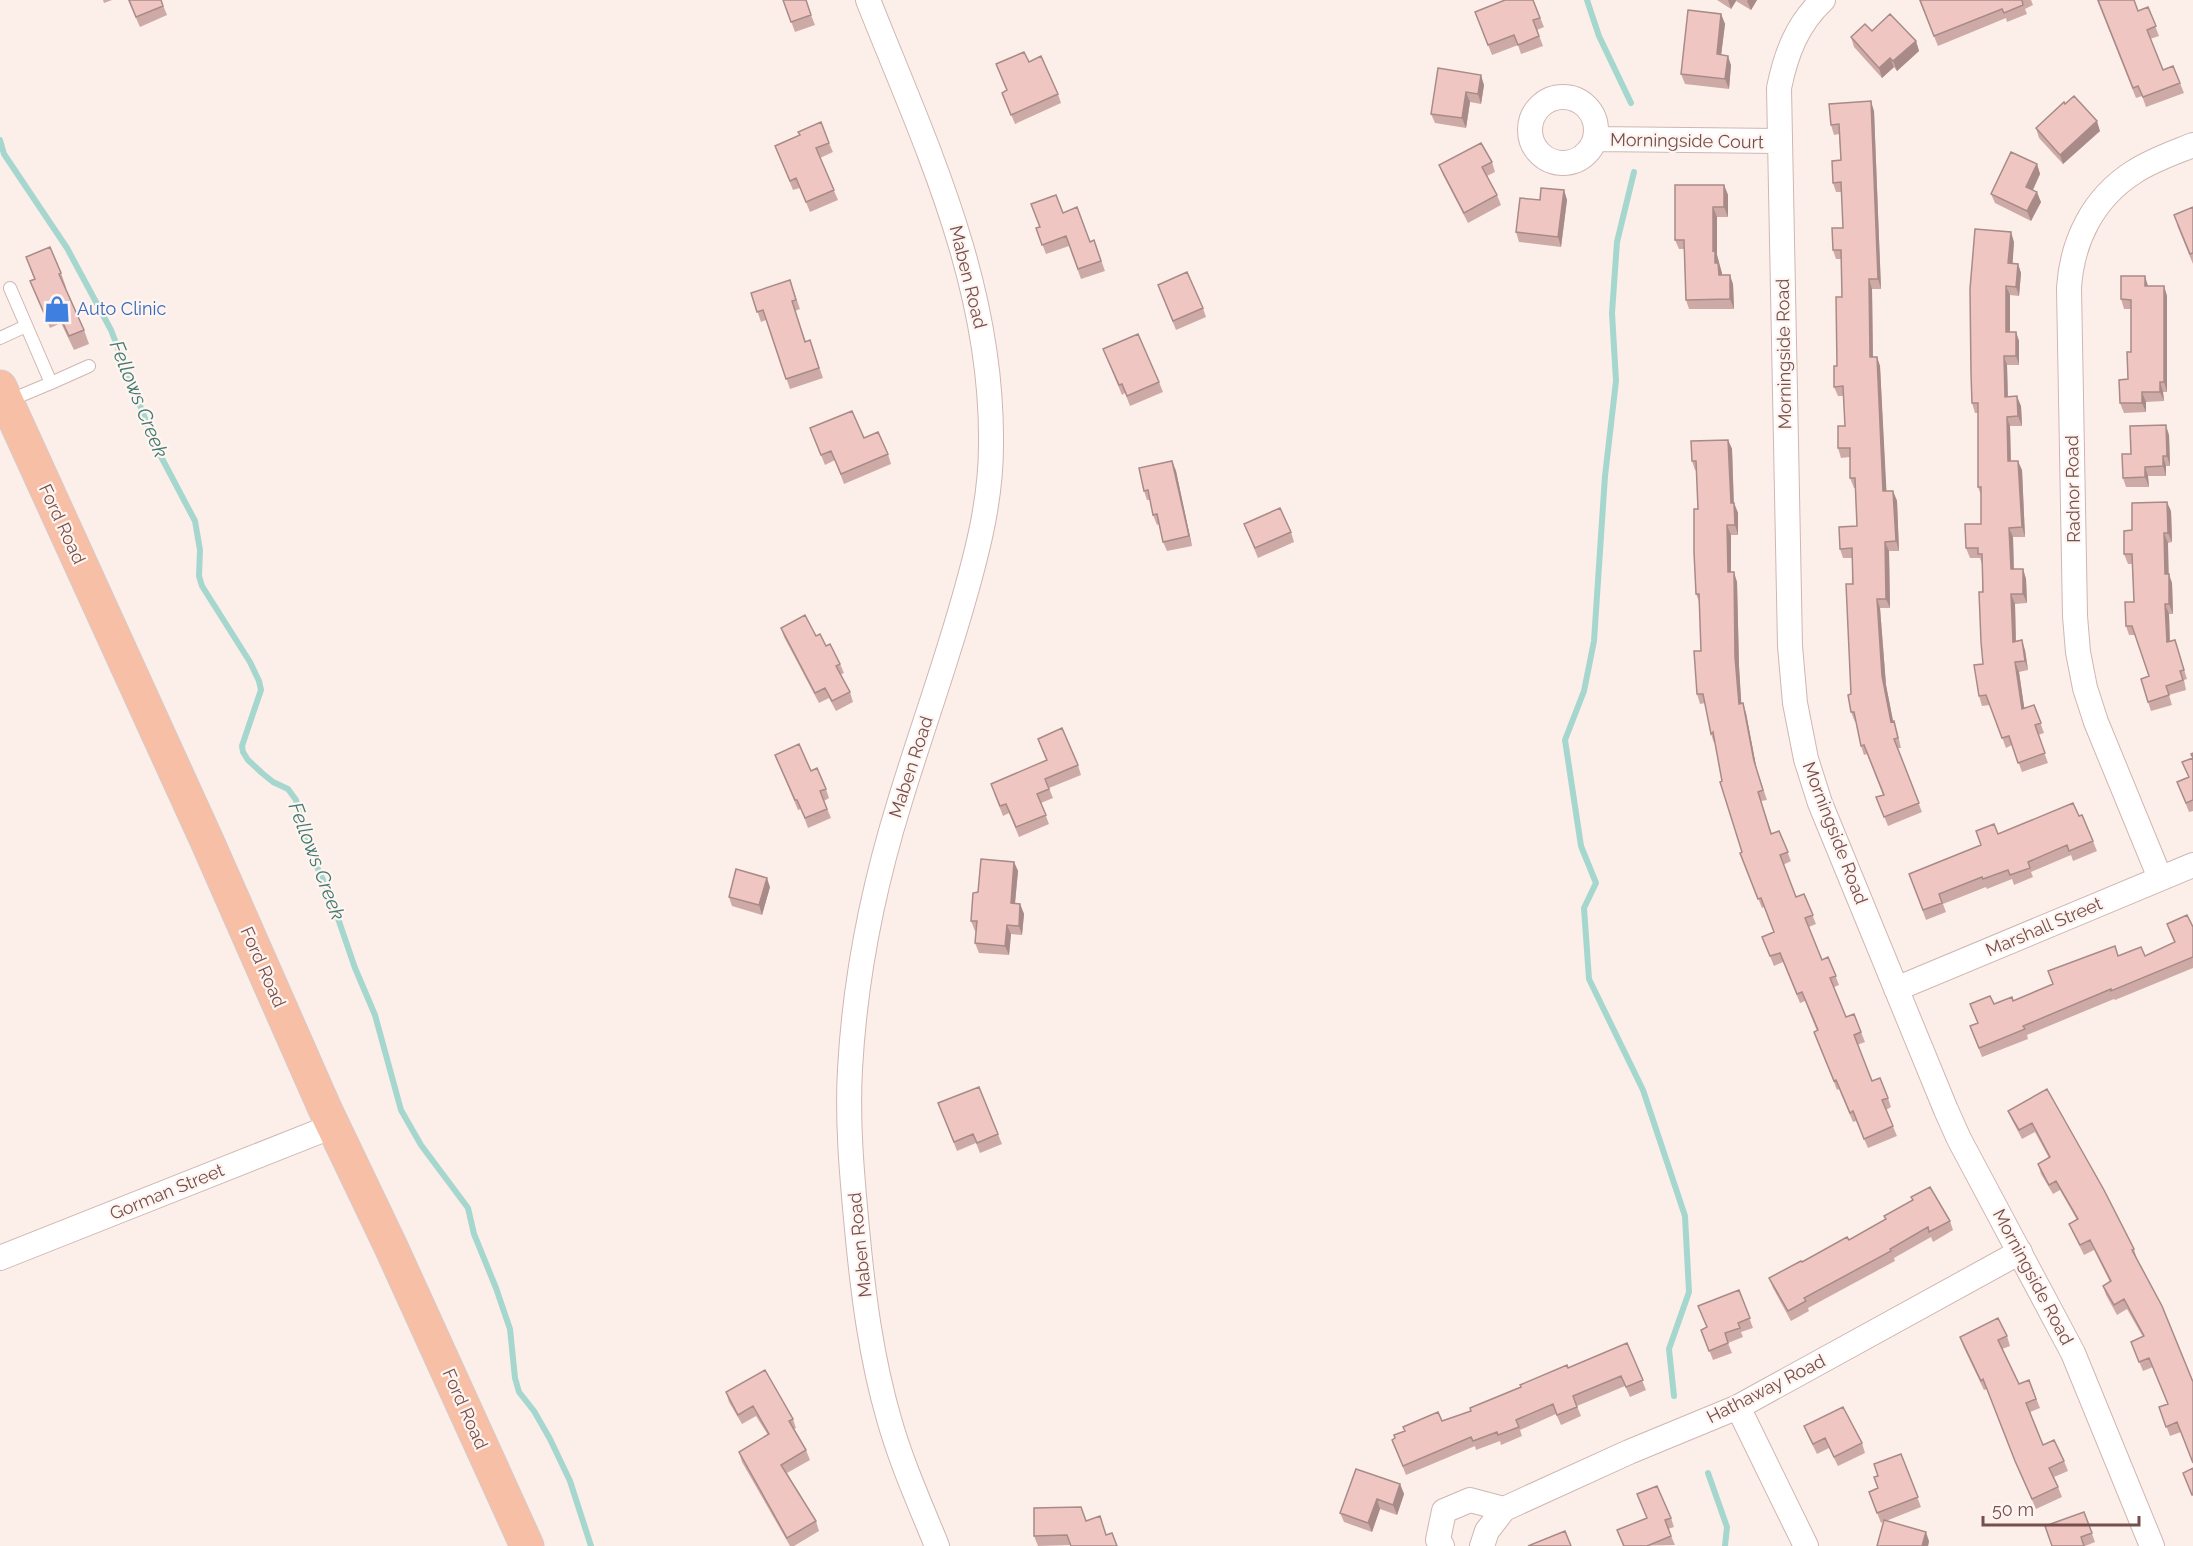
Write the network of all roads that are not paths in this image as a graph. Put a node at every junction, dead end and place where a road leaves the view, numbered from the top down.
1 (868, 0) edge
2 (1823, 0) edge
3 (1595, 140) dead end
4 (1779, 141) junction
5 (2193, 145) edge
6 (10, 288) dead end
7 (26, 326) junction
8 (0, 338) edge
9 (89, 366) dead end
10 (51, 383) junction
11 (3, 395) edge
12 (2193, 865) edge
13 (2160, 878) junction
14 (1896, 989) junction
15 (333, 1126) junction
16 (2020, 1252) junction
17 (0, 1258) edge
18 (1738, 1407) junction
19 (1504, 1509) junction
20 (527, 1546) edge
21 (937, 1546) edge
22 (1442, 1546) edge
23 (1482, 1546) edge
24 (1806, 1546) edge
25 (2152, 1546) edge

1 - 21 street, Maben Road
2 - 4 street, Morningside Road
3 - 4 street, Morningside Court
4 - 14 street, Morningside Road
5 - 13 street, Radnor Road
6 - 7 lane
7 - 8 lane
7 - 10 lane
9 - 10 lane
10 - 11 lane
11 - 15 main road, Ford Road
12 - 13 street, Marshall Street
13 - 14 street, Marshall Street
14 - 16 street, Morningside Road
15 - 17 street, Gorman Street
15 - 20 main road, Ford Road
16 - 18 street, Hathaway Road
16 - 25 street, Morningside Road
18 - 19 street, Hathaway Road
18 - 24 street
19 - 22 street
19 - 23 street, Hathaway Road

